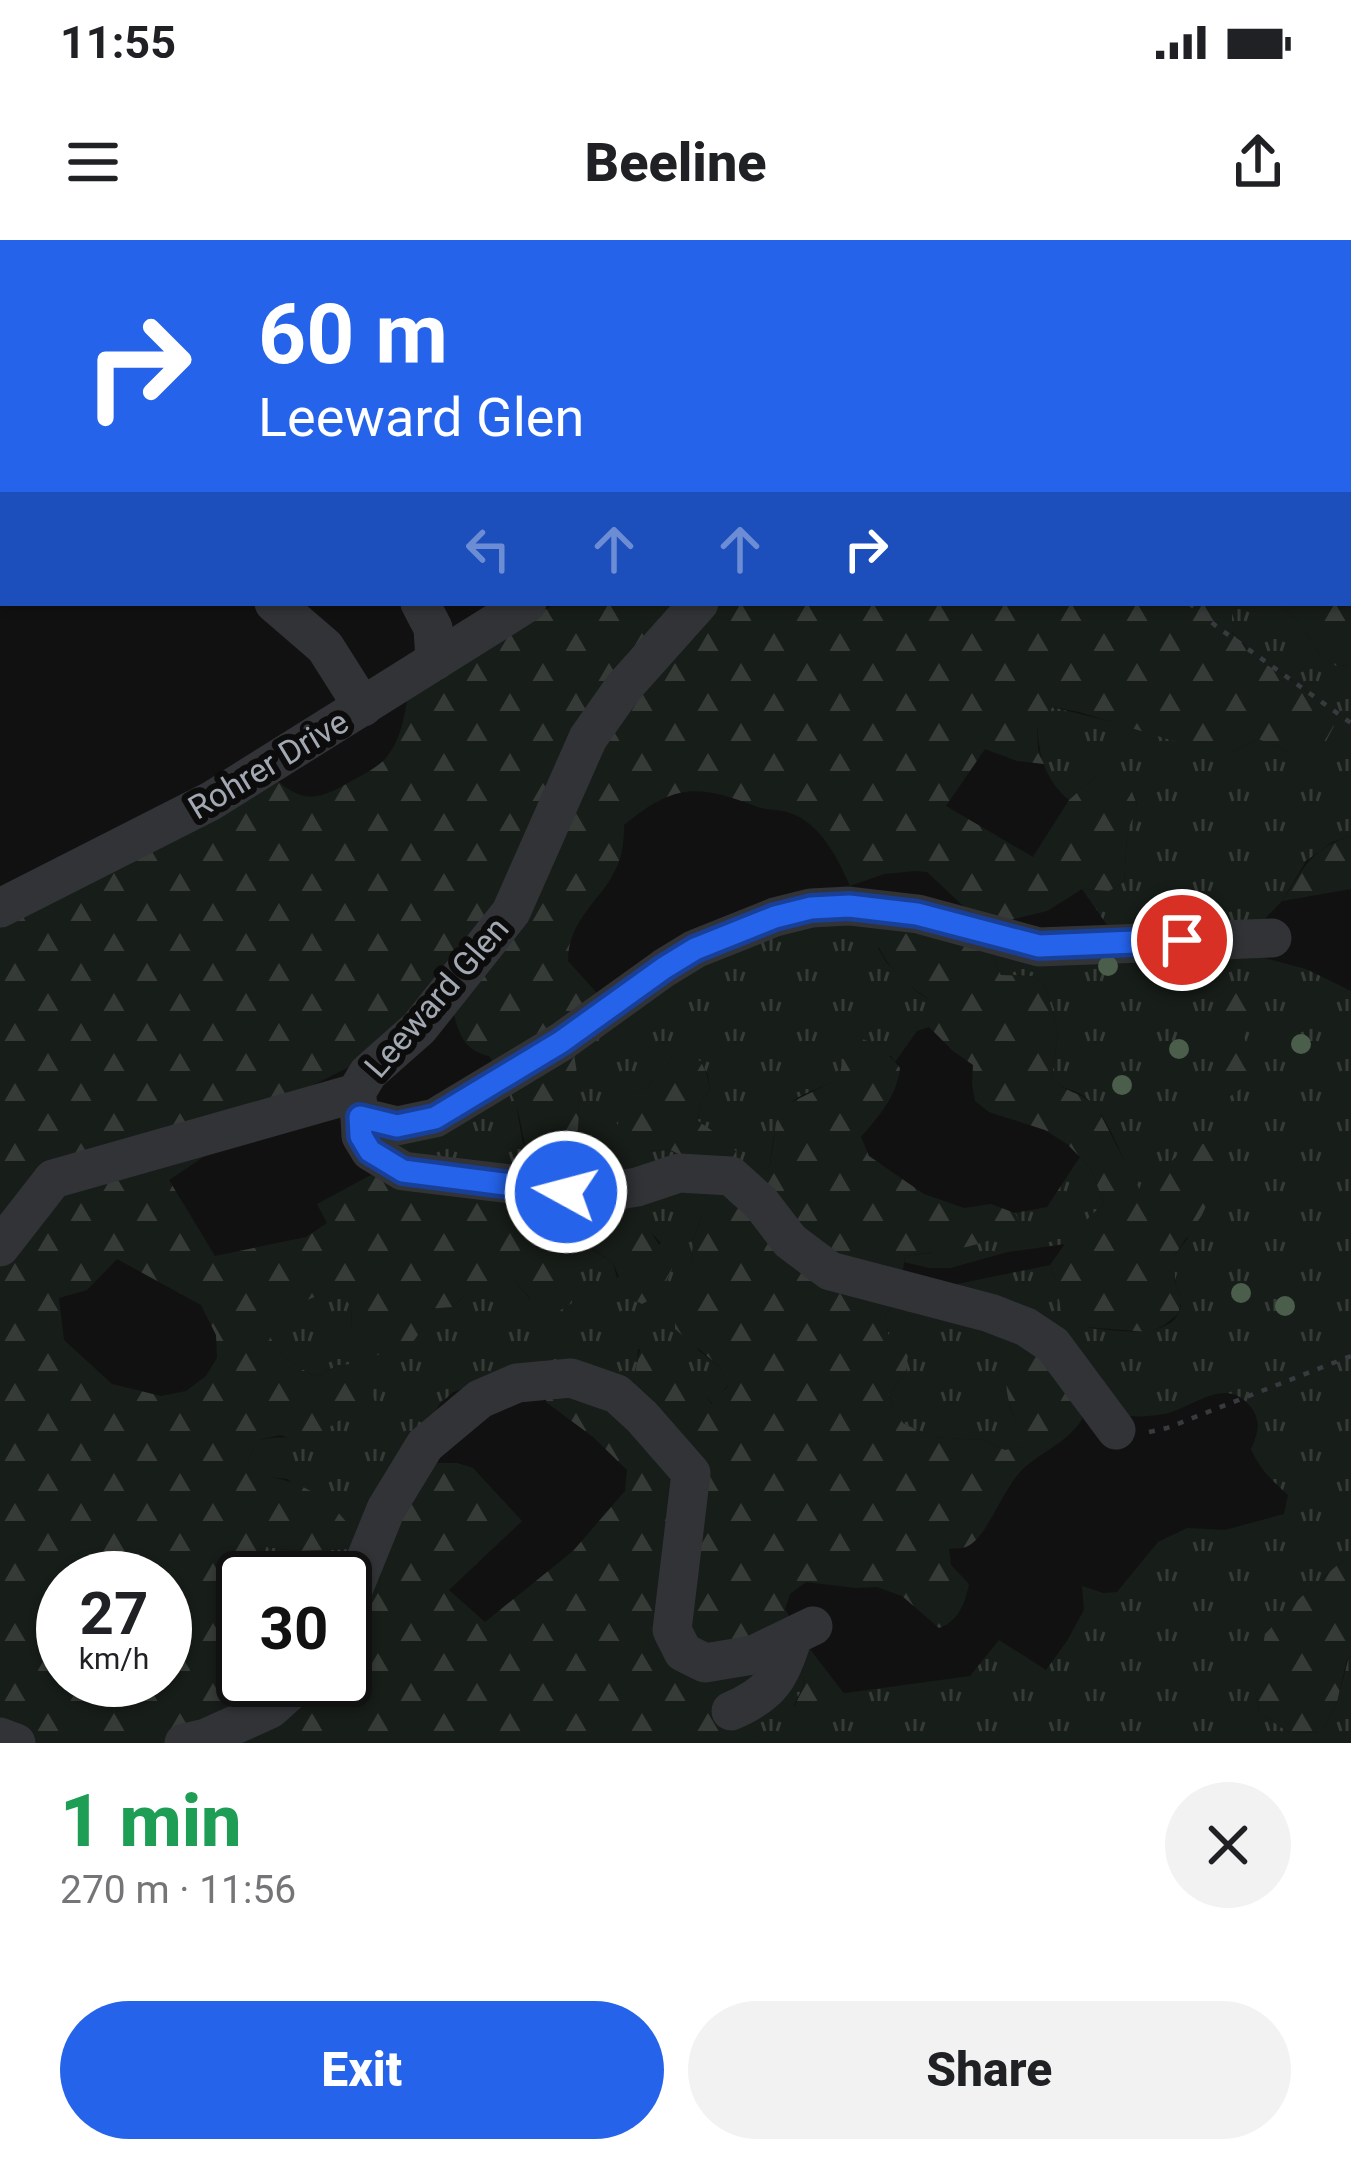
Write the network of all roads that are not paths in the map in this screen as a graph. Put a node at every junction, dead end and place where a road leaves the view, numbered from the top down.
1 (277, 606) edge
2 (422, 606) edge
3 (522, 606) edge
4 (696, 606) edge
5 (435, 661) junction
6 (363, 706) junction
7 (0, 908) edge
8 (1272, 938) dead end
9 (358, 1105) junction
10 (0, 1247) edge
11 (1116, 1430) road end
12 (369, 1551) edge
13 (271, 1707) edge
14 (731, 1711) dead end
15 (0, 1737) edge
16 (16, 1743) edge
17 (184, 1743) edge

1 - 6 street
2 - 5 street
3 - 5 street, Rohrer Drive
4 - 9 street, Leeward Glen
5 - 6 street, Rohrer Drive
6 - 7 street, Rohrer Drive
8 - 9 street, Leeward Glen
9 - 10 street
9 - 11 street
12 - 14 street
13 - 17 street
15 - 16 street

